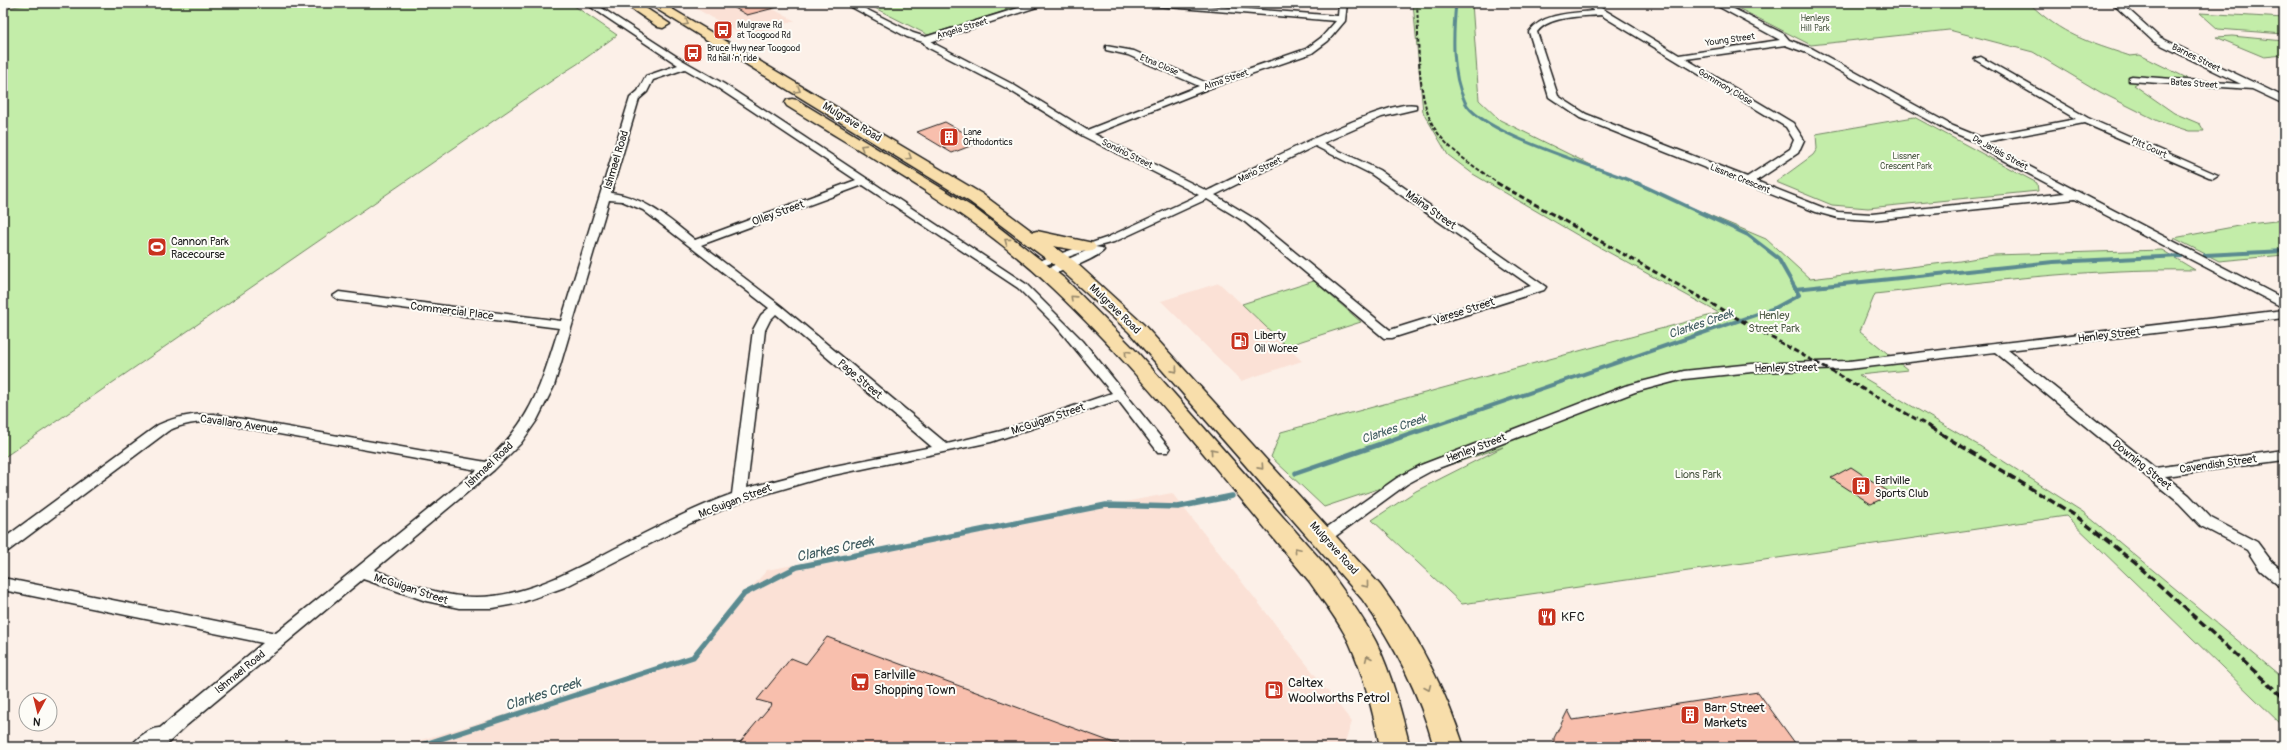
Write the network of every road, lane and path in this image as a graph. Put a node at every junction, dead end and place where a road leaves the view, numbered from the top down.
1 (589, 3) edge
2 (629, 3) edge
3 (653, 3) edge
4 (848, 3) edge
5 (1044, 3) edge
6 (1144, 3) edge
7 (1343, 3) edge
8 (1587, 3) edge
9 (1716, 3) edge
10 (2116, 3) edge
11 (1186, 5) edge
12 (1602, 12) junction
13 (1342, 19) junction
14 (926, 40) junction
15 (1786, 42) junction
16 (1110, 48) dead end
17 (1676, 58) junction
18 (1978, 59) dead end
19 (682, 64) junction
20 (2132, 80) dead end
21 (1207, 86) junction
22 (2256, 87) junction
23 (2284, 102) edge
24 (1413, 107) dead end
25 (2085, 120) junction
26 (1086, 134) junction
27 (1979, 140) junction
28 (1316, 142) junction
29 (2213, 175) dead end
30 (863, 181) junction
31 (1747, 182) junction
32 (1208, 194) junction
33 (2080, 195) junction
34 (605, 196) junction
35 (1026, 234) junction
36 (1110, 240) junction
37 (693, 244) junction
38 (1087, 247) junction
39 (1052, 265) junction
40 (1540, 287) joint
41 (339, 296) dead end
42 (2284, 304) edge
43 (777, 308) junction
44 (2284, 314) edge
45 (565, 325) junction
46 (1388, 335) joint
47 (1998, 348) junction
48 (1120, 395) junction
49 (944, 449) junction
50 (1163, 449) dead end
51 (2284, 455) edge
52 (489, 467) junction
53 (2152, 473) junction
54 (739, 497) junction
55 (1324, 537) junction
56 (3, 547) edge
57 (361, 572) junction
58 (2284, 581) edge
59 (3, 584) edge
60 (278, 640) junction
61 (181, 720) junction
62 (1449, 746) edge
63 (140, 747) edge
64 (152, 747) edge
65 (1395, 747) edge

1 - 19 street
39 -> 2 main road, Mulgrave Road
3 -> 35 main road, Mulgrave Road
4 - 14 street, Sondrio Street
5 - 14 street, Angela Street
6 - 11 street
7 - 13 street
8 - 12 street, Gommory Close
9 - 15 street, De Jarlais Street
10 - 22 street, Barnes Street
11 - 13 street
12 - 17 street, Gommory Close
12 - 31 street, Lissner Crescent
13 - 21 street, Alma Street
14 - 26 street, Sondrio Street
15 - 17 street, Young Street
15 - 27 street, De Jarlais Street
16 - 21 street, Etna Close
17 - 31 street, Gommory Close
18 - 25 street, Pitt Court
19 - 30 street
19 - 34 street, Ishmael Road
20 - 22 street, Bates Street
21 - 26 street, Alma Street
22 - 23 street, Barnes Street
24 - 28 street, Mario Street
25 - 27 street
25 - 29 street, Pitt Court
26 - 32 street, Sondrio Street
27 - 33 street, De Jarlais Street
28 - 32 street, Mario Street
28 - 40 street, Maina Street
30 - 37 street, Olley Street
30 - 48 street
31 - 33 street, Lissner Crescent
32 - 36 street, Mario Street
32 - 46 street, Sondrio Street
33 - 42 street, De Jarlais Street
34 - 37 street, Page Street
34 - 45 street, Ishmael Road
35 - 38 main road
35 - 39 main road, Mulgrave Road
36 - 38 street, Mario Street
36 - 39 street, Mario Street
37 - 43 street, Page Street
38 - 39 street, Mario Street
39 -> 55 main road, Mulgrave Road
65 -> 39 main road, Mulgrave Road
40 - 46 street, Varese Street
41 - 45 street, Commercial Place
43 - 49 street, Page Street
43 - 54 street
44 - 47 street, Henley Street
45 - 52 street, Ishmael Road
47 - 53 street, Downing Street
47 - 55 street, Henley Street
48 - 49 street, McGuigan Street
48 - 50 street
49 - 54 street, McGuigan Street
51 - 53 street, Cavendish Street
52 - 56 street, Cavallaro Avenue
52 - 57 street, Ishmael Road
53 - 58 street, Downing Street
54 - 57 street, McGuigan Street
55 -> 62 main road, Mulgrave Road
57 - 60 street, Ishmael Road
59 - 60 street
60 - 61 street, Ishmael Road
61 - 63 street, Ishmael Road
61 - 64 street, Ishmael Road

